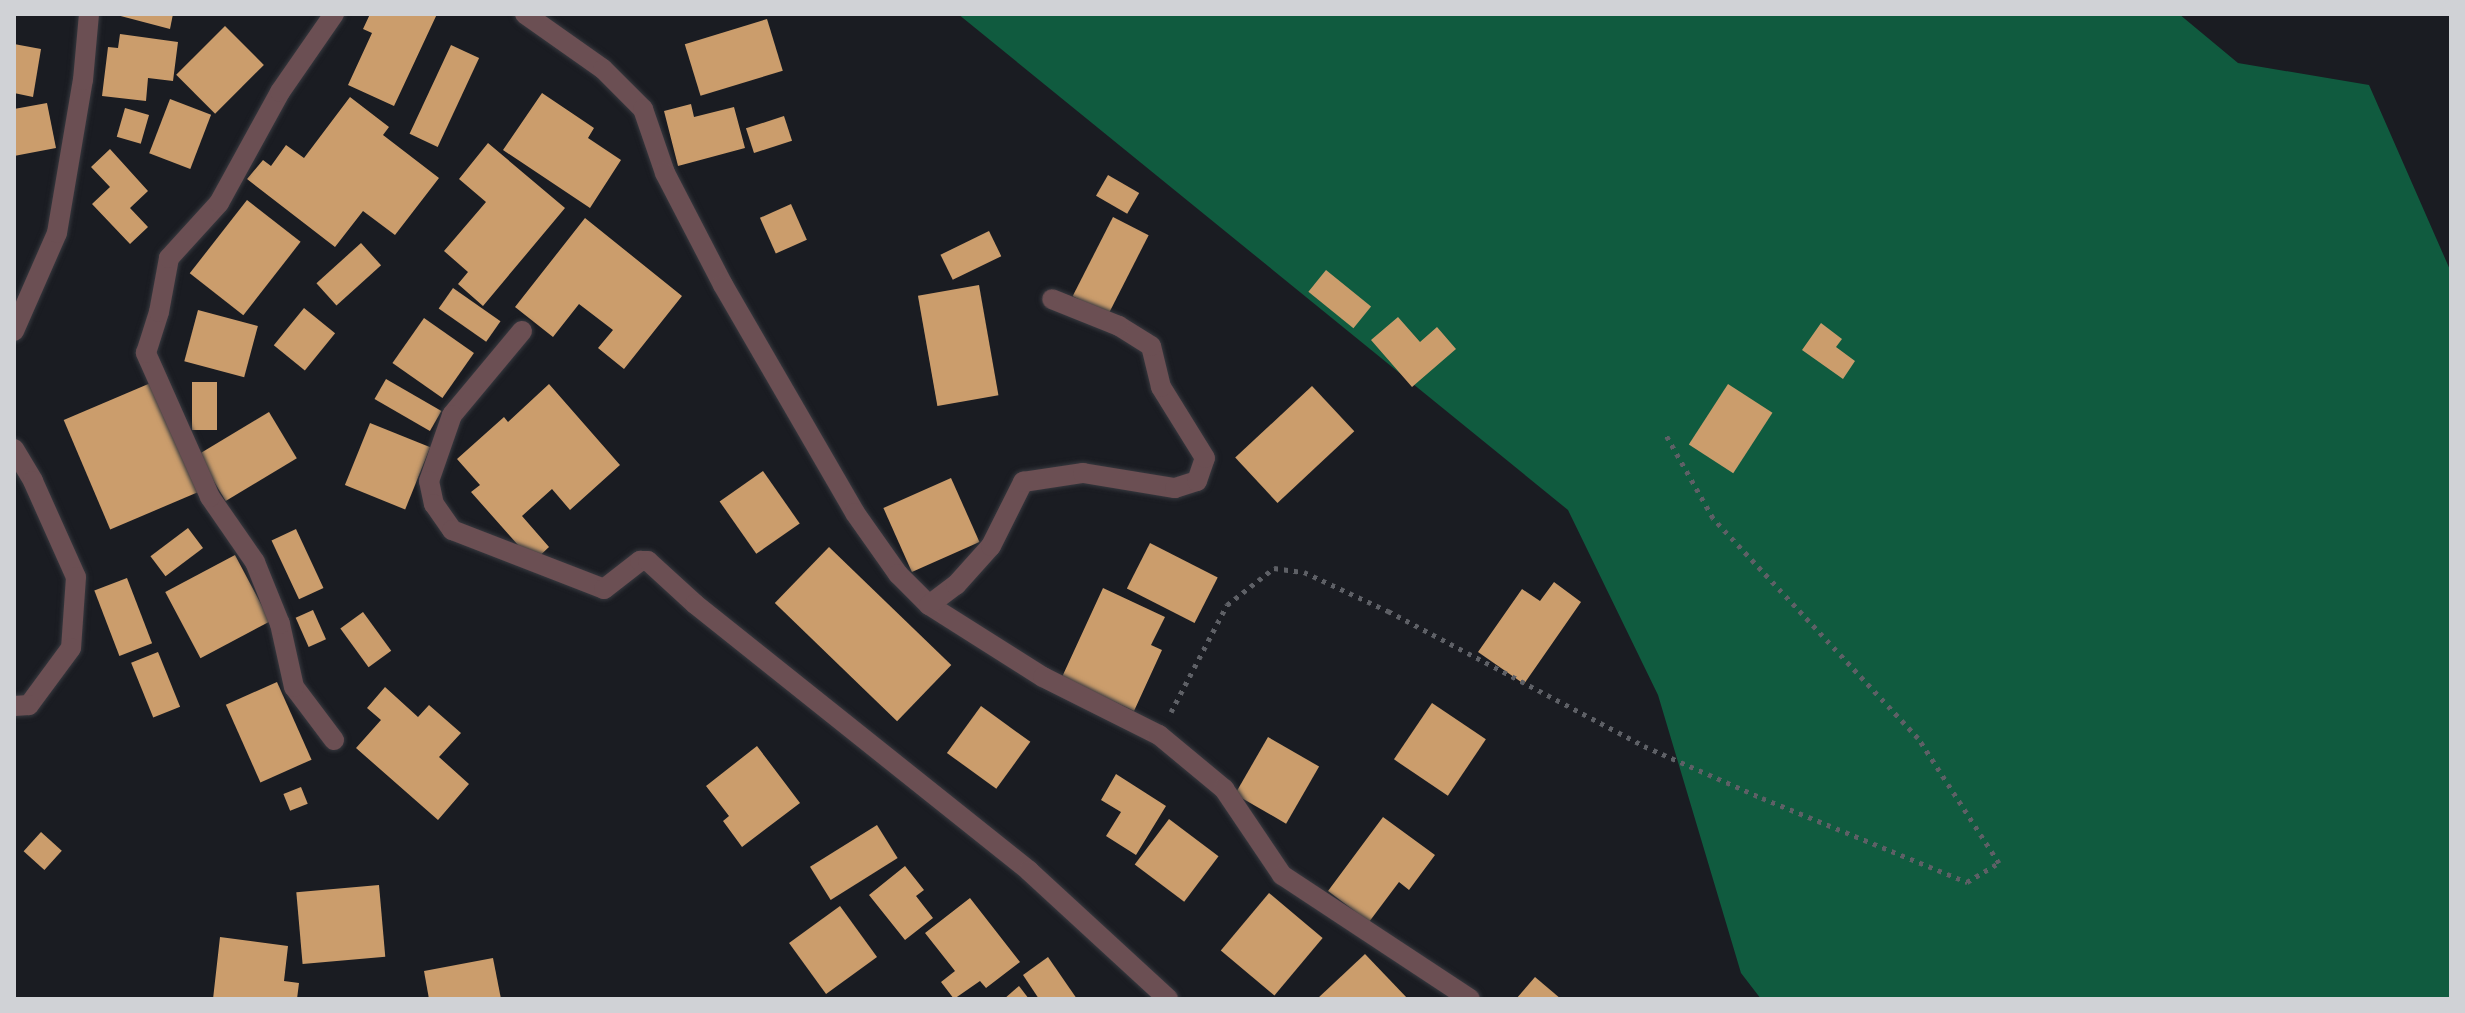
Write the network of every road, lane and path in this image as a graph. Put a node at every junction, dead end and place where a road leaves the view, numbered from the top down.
1 (89, 14) edge
2 (334, 14) edge
3 (525, 14) edge
4 (1052, 299) dead end
5 (14, 331) edge
6 (522, 331) dead end
7 (1665, 433) dead end
8 (14, 449) edge
9 (929, 605) junction
10 (14, 706) edge
11 (1159, 735) junction
12 (334, 740) dead end
13 (1168, 999) edge
14 (1470, 999) edge

1 - 5 street
2 - 12 street
3 - 9 street
4 - 9 street
6 - 13 street
7 - 11 path
8 - 10 street
9 - 11 street
11 - 14 street

